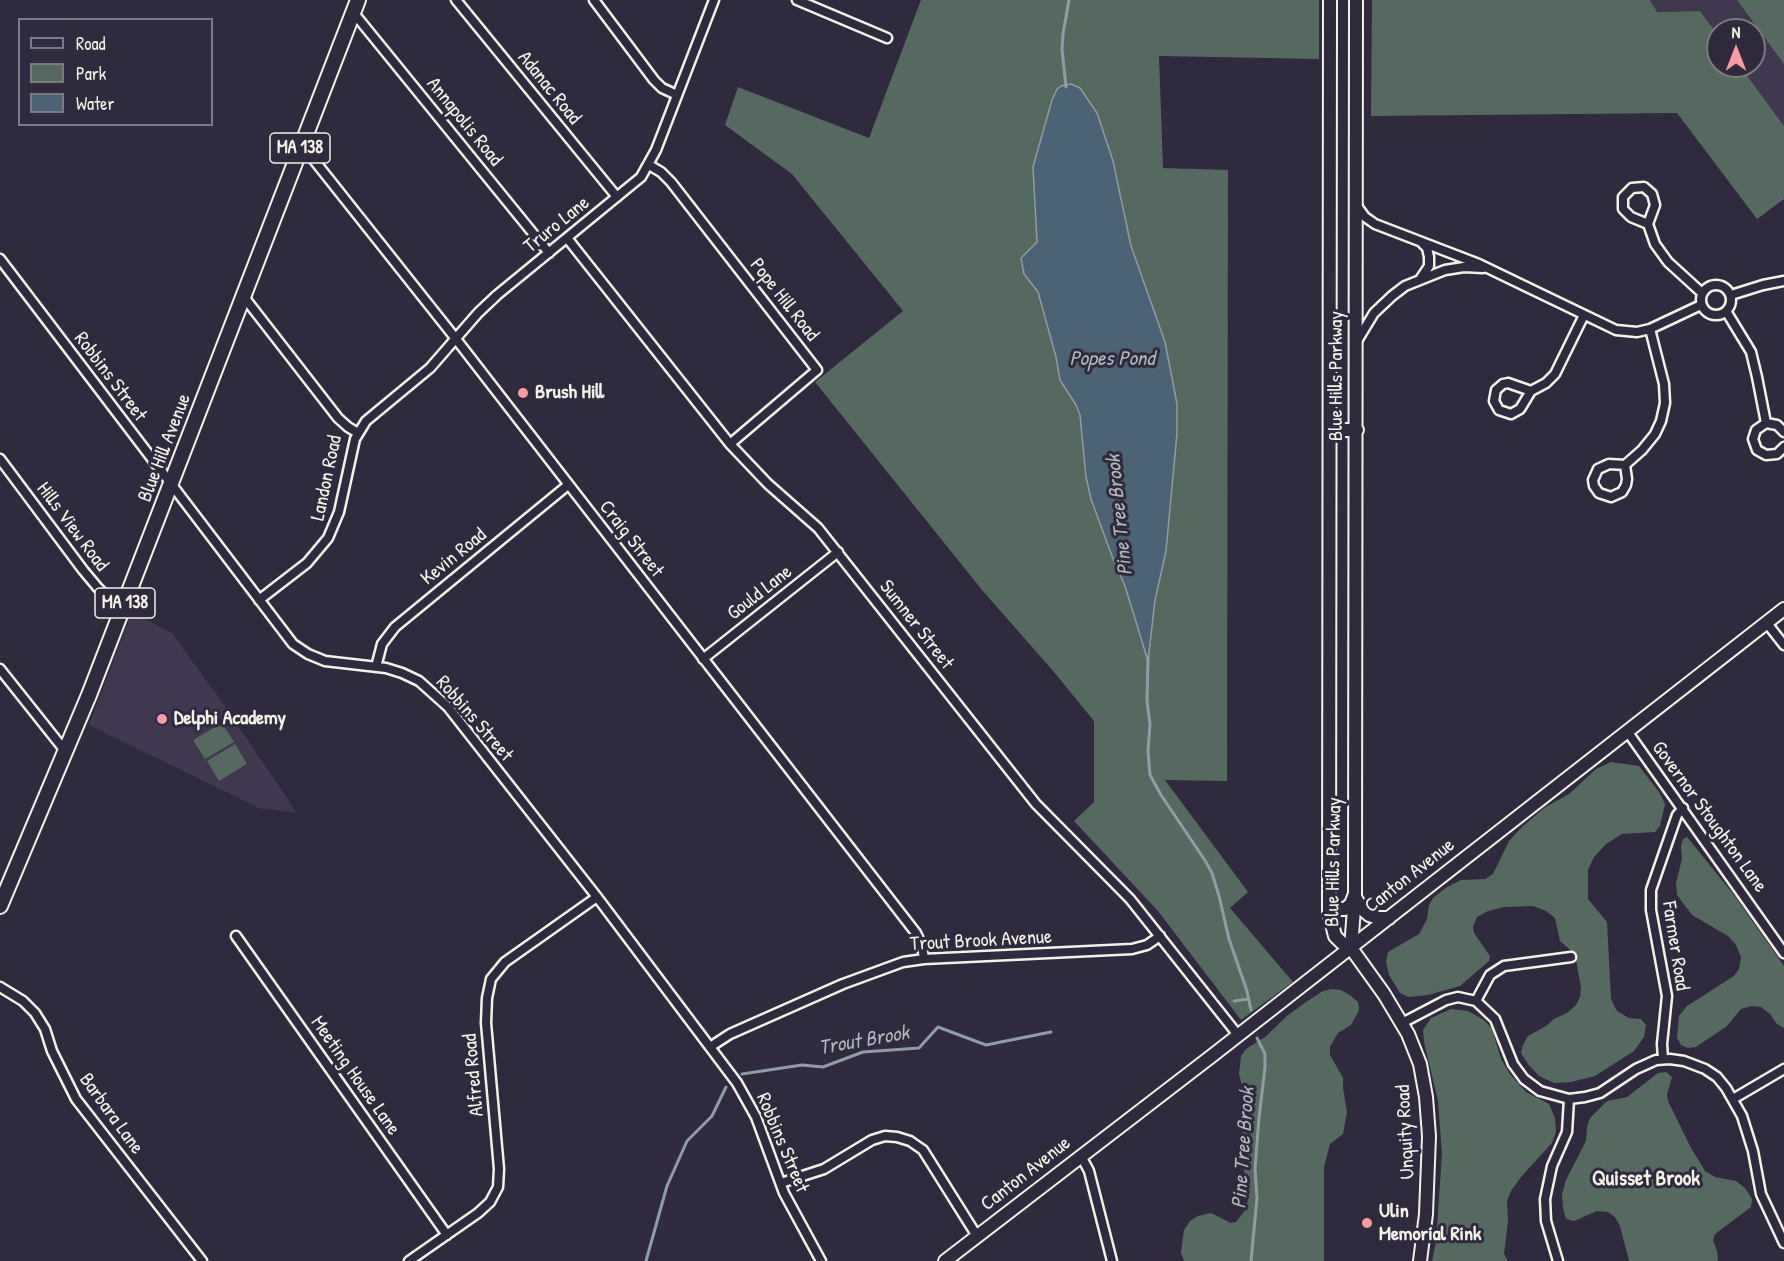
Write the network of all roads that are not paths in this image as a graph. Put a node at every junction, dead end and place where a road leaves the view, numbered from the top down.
1 (456, 0) edge
2 (594, 0) edge
3 (714, 0) edge
4 (797, 0) edge
5 (1330, 0) edge
6 (1356, 0) edge
7 (355, 6) edge
8 (886, 38) dead end
9 (677, 95) junction
10 (302, 145) junction
11 (649, 165) junction
12 (617, 198) junction
13 (1357, 206) junction
14 (1648, 224) junction
15 (567, 238) junction
16 (1420, 241) junction
17 (549, 253) junction
18 (0, 259) edge
19 (1489, 268) junction
20 (1421, 279) junction
21 (1784, 281) edge
22 (1702, 292) junction
23 (1731, 296) junction
24 (244, 297) junction
25 (1701, 305) junction
26 (1726, 311) junction
27 (1584, 315) junction
28 (1650, 329) junction
29 (456, 339) junction
30 (1357, 342) junction
31 (1531, 391) junction
32 (1766, 423) junction
33 (1331, 430) junction
34 (1357, 430) junction
35 (1784, 432) edge
36 (358, 433) junction
37 (730, 444) junction
38 (1784, 447) edge
39 (0, 459) edge
40 (1624, 465) junction
41 (568, 485) junction
42 (171, 486) junction
43 (838, 552) junction
44 (259, 600) junction
45 (1784, 609) edge
46 (122, 611) junction
47 (1766, 622) junction
48 (1784, 645) edge
49 (703, 659) junction
50 (376, 667) junction
51 (0, 669) edge
52 (1626, 731) junction
53 (66, 752) junction
54 (1683, 808) junction
55 (1355, 895) junction
56 (597, 897) junction
57 (1329, 903) junction
58 (0, 906) edge
59 (1389, 918) junction
60 (236, 936) dead end
61 (1160, 936) junction
62 (1351, 948) junction
63 (1784, 953) edge
64 (1571, 957) dead end
65 (924, 959) junction
66 (0, 987) edge
67 (1476, 1001) junction
68 (1402, 1023) junction
69 (1238, 1035) junction
70 (710, 1047) junction
71 (1662, 1059) junction
72 (1784, 1069) edge
73 (1569, 1099) junction
74 (1734, 1099) junction
75 (1081, 1156) junction
76 (781, 1183) junction
77 (447, 1235) junction
78 (977, 1236) junction
79 (1784, 1243) edge
80 (202, 1261) edge
81 (409, 1261) edge
82 (821, 1261) edge
83 (945, 1261) edge
84 (1112, 1261) edge
85 (1420, 1261) edge
86 (1558, 1261) edge

1 - 12 street, Adanac Road
2 - 9 street
3 - 9 street, Truro Lane
4 - 8 street
5 - 33 main road, Blue Hills Parkway
6 - 13 main road, Blue Hills Parkway
7 - 10 highway, Blue Hill Avenue / MA 138
7 - 17 street, Annapolis Road
9 - 11 street, Truro Lane
10 - 24 highway, Blue Hill Avenue / MA 138
10 - 29 street, Craig Street
11 - 12 street, Truro Lane
11 - 37 street, Pope Hill Road
12 - 15 street, Truro Lane
13 - 16 street
13 - 30 main road, Blue Hills Parkway
14 - 14 street
14 - 22 street
15 - 17 street, Truro Lane
15 - 37 street, Sumner Street
16 - 19 street
16 - 20 street
17 - 29 street, Truro Lane
18 - 42 street, Robbins Street
19 - 20 street
19 - 27 street
20 - 30 street
21 - 23 street
22 - 23 street
22 - 25 street
23 - 26 street
24 - 36 street, Landon Road
24 - 42 highway, Blue Hill Avenue / MA 138
25 - 26 street
25 - 28 street
26 - 32 street
27 - 28 street
27 - 31 street
28 - 40 street
29 - 36 street, Truro Lane
29 - 41 street, Craig Street
30 - 34 main road, Blue Hills Parkway
31 - 31 street
32 - 35 street
32 - 38 street
33 - 34 main road
33 - 57 main road, Blue Hills Parkway
34 - 55 main road, Blue Hills Parkway
36 - 44 street, Landon Road
37 - 43 street, Sumner Street
39 - 46 street, Hills View Road
40 - 40 street
41 - 49 street, Craig Street
41 - 50 street, Kevin Road
42 - 44 street, Robbins Street
42 - 46 highway, Blue Hill Avenue / MA 138
43 - 49 street, Gould Lane
43 - 61 street, Sumner Street
44 - 50 street, Robbins Street
45 - 47 main road, Canton Avenue
46 - 53 highway, Blue Hill Avenue / MA 138
47 - 48 street
47 - 52 main road, Canton Avenue
49 - 65 street, Craig Street
50 - 56 street, Robbins Street
51 - 53 street
52 - 54 street, Governor Stoughton Lane
52 - 59 main road, Canton Avenue
53 - 58 highway, Blue Hill Avenue / MA 138
54 - 63 street, Governor Stoughton Lane
54 - 71 street, Farmer Road
55 - 57 main road
55 - 59 main road
55 - 62 main road, Blue Hills Parkway
56 - 70 street, Robbins Street
56 - 77 street, Alfred Road
57 - 62 main road, Blue Hills Parkway
59 - 62 main road, Canton Avenue
60 - 77 street, Meeting House Lane
61 - 65 street, Trout Brook Avenue
61 - 69 street, Sumner Street
62 - 68 main road, Unquity Road
62 - 69 main road, Canton Avenue
64 - 67 street
65 - 70 street, Trout Brook Avenue
66 - 80 street, Barbara Lane
67 - 68 street
67 - 73 street
68 - 85 main road, Unquity Road
69 - 75 main road, Canton Avenue
70 - 76 street, Robbins Street
71 - 73 street
71 - 74 street
72 - 74 street
73 - 86 street
74 - 79 street
75 - 78 main road, Canton Avenue
75 - 84 street
76 - 78 street
76 - 82 street, Robbins Street
77 - 81 street, Alfred Road
78 - 83 main road, Canton Avenue

